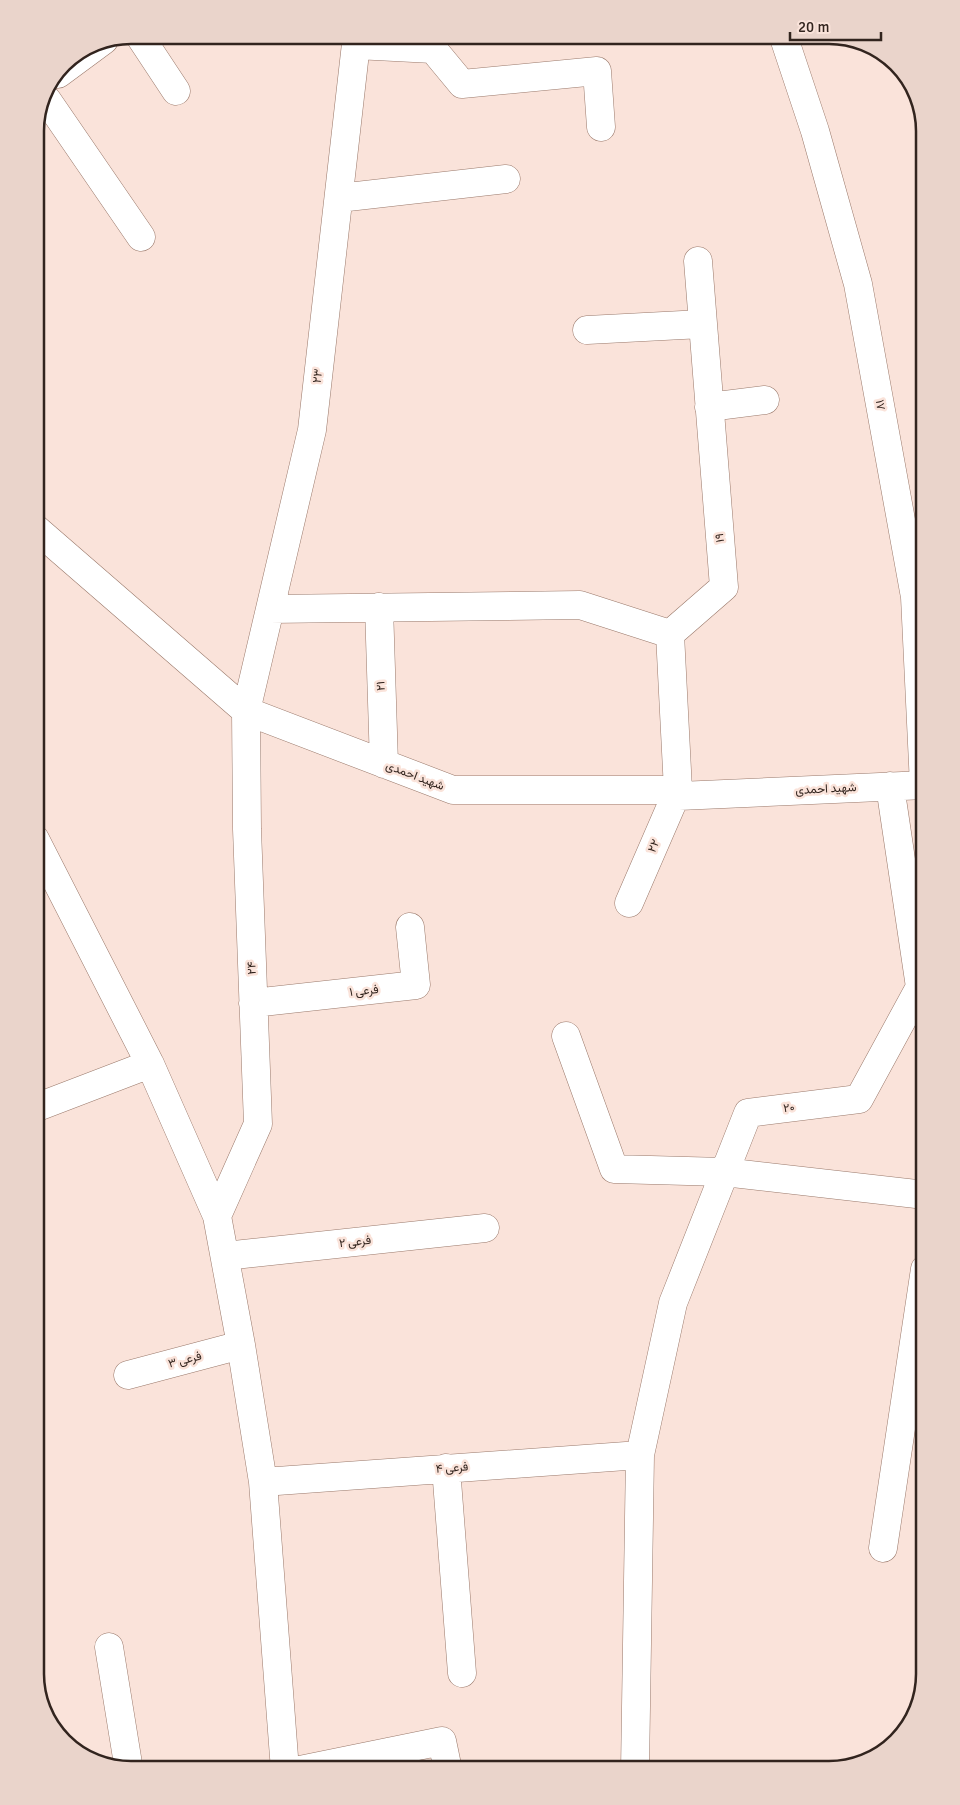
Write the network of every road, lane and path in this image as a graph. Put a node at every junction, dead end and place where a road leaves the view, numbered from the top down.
1 (145, 44) edge
2 (357, 44) edge
3 (391, 44) edge
4 (785, 44) edge
5 (176, 91) dead end
6 (48, 103) edge
7 (601, 127) dead end
8 (506, 179) dead end
9 (338, 198) junction
10 (141, 237) dead end
11 (698, 261) dead end
12 (702, 324) junction
13 (587, 330) dead end
14 (765, 400) dead end
15 (709, 407) junction
16 (44, 536) edge
17 (378, 608) junction
18 (270, 609) junction
19 (916, 618) edge
20 (670, 634) junction
21 (246, 711) junction
22 (384, 764) junction
23 (916, 785) edge
24 (890, 786) junction
25 (678, 790) junction
26 (44, 857) edge
27 (629, 903) dead end
28 (410, 927) dead end
29 (916, 960) edge
30 (916, 994) edge
31 (254, 1003) junction
32 (566, 1036) dead end
33 (150, 1064) junction
34 (44, 1105) edge
35 (724, 1172) junction
36 (916, 1194) edge
37 (218, 1216) junction
38 (485, 1228) dead end
39 (225, 1256) junction
40 (916, 1328) edge
41 (241, 1345) junction
42 (128, 1375) dead end
43 (640, 1455) junction
44 (446, 1468) junction
45 (263, 1482) junction
46 (883, 1548) dead end
47 (109, 1647) dead end
48 (462, 1673) dead end
49 (128, 1761) edge
50 (285, 1761) edge
51 (344, 1761) edge
52 (446, 1761) edge
53 (635, 1761) edge

1 - 5 street
2 - 9 street, ۲۳
3 - 7 street
4 - 19 street, ۱۷
6 - 10 street
8 - 9 street
9 - 18 street, ۲۳
11 - 12 street, ۱۹
12 - 13 street
12 - 15 street, ۱۹
14 - 15 street
15 - 20 street, ۱۹
16 - 21 street, شهید احمدی
17 - 18 street
17 - 20 street
17 - 22 street, ۲۱
18 - 21 street, ۲۳
20 - 25 street
21 - 22 street, شهید احمدی
21 - 31 street, ۲۴
22 - 25 street, شهید احمدی
23 - 24 street, شهید احمدی
24 - 25 street, شهید احمدی
24 - 29 street, ۲۰
25 - 27 street, ۲۲
26 - 33 street
28 - 31 street, فرعی ۱
30 - 35 street, ۲۰
31 - 37 street, ۲۴
32 - 35 street
33 - 34 street
33 - 37 street
35 - 36 street
35 - 43 street, ۲۰
37 - 39 street
38 - 39 street, فرعی ۲
39 - 41 street
40 - 46 street
41 - 42 street, فرعی ۳
41 - 45 street
43 - 44 street, فرعی ۴
43 - 53 street, ۲۰
44 - 45 street, فرعی ۴
44 - 48 street
45 - 50 street
47 - 49 street
51 - 52 street

